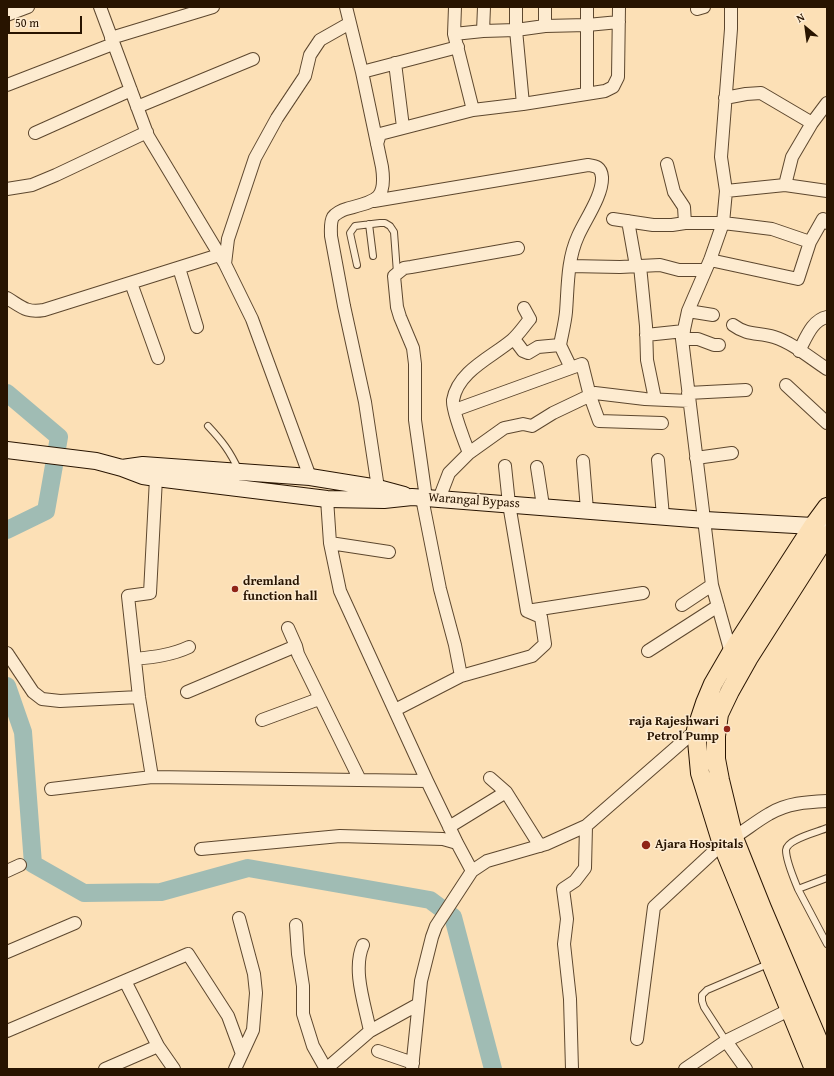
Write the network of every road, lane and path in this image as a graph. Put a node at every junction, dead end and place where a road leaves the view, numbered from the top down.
1 (28, 7) edge
2 (100, 7) edge
3 (213, 7) edge
4 (346, 7) edge
5 (455, 7) edge
6 (484, 7) edge
7 (516, 7) edge
8 (546, 7) edge
9 (587, 7) edge
10 (619, 7) edge
11 (731, 7) edge
12 (7, 15) edge
13 (619, 22) junction
14 (350, 23) junction
15 (587, 25) junction
16 (545, 26) junction
17 (516, 30) junction
18 (483, 31) junction
19 (454, 34) junction
20 (112, 41) junction
21 (458, 47) junction
22 (254, 59) dead end
23 (395, 63) junction
24 (362, 72) junction
25 (7, 85) edge
26 (131, 90) junction
27 (587, 94) junction
28 (725, 98) junction
29 (827, 102) edge
30 (523, 104) junction
31 (137, 107) junction
32 (473, 110) junction
33 (818, 120) edge
34 (403, 127) junction
35 (147, 132) junction
36 (35, 133) dead end
37 (377, 144) junction
38 (667, 164) dead end
39 (785, 185) junction
40 (7, 189) edge
41 (726, 191) junction
42 (827, 191) edge
43 (374, 201) junction
44 (613, 219) dead end
45 (628, 221) junction
46 (686, 223) junction
47 (723, 223) junction
48 (827, 223) edge
49 (369, 224) junction
50 (810, 242) junction
51 (518, 248) dead end
52 (373, 256) dead end
53 (222, 259) junction
54 (356, 265) dead end
55 (707, 265) junction
56 (570, 266) junction
57 (638, 266) junction
58 (179, 268) junction
59 (398, 273) junction
60 (131, 283) junction
61 (7, 298) edge
62 (524, 308) dead end
63 (688, 311) junction
64 (713, 315) dead end
65 (827, 318) edge
66 (197, 326) dead end
67 (733, 326) dead end
68 (646, 334) junction
69 (683, 335) junction
70 (514, 339) junction
71 (560, 345) junction
72 (719, 345) dead end
73 (799, 351) junction
74 (158, 358) dead end
75 (571, 368) junction
76 (827, 369) edge
77 (786, 385) dead end
78 (746, 390) dead end
79 (590, 396) junction
80 (689, 397) junction
81 (655, 400) junction
82 (455, 410) junction
83 (662, 423) dead end
84 (827, 423) edge
85 (208, 426) dead end
86 (7, 450) edge
87 (469, 453) junction
88 (732, 453) dead end
89 (696, 458) junction
90 (658, 460) dead end
91 (584, 461) dead end
92 (505, 466) dead end
93 (537, 466) dead end
94 (122, 468) junction
95 (239, 472) junction
96 (310, 477) junction
97 (156, 478) junction
98 (378, 488) junction
99 (425, 498) junction
100 (327, 499) junction
101 (509, 504) junction
102 (543, 506) junction
103 (827, 507) edge
104 (587, 510) junction
105 (663, 516) junction
106 (705, 520) junction
107 (822, 530) edge
108 (330, 543) junction
109 (389, 552) dead end
110 (712, 585) junction
111 (643, 593) dead end
112 (682, 605) dead end
113 (718, 606) junction
114 (527, 611) junction
115 (288, 628) dead end
116 (296, 646) junction
117 (190, 647) dead end
118 (648, 651) dead end
119 (7, 653) edge
120 (731, 653) junction
121 (135, 659) junction
122 (461, 676) junction
123 (187, 692) dead end
124 (139, 697) junction
125 (319, 699) junction
126 (395, 710) junction
127 (262, 720) dead end
128 (718, 724) junction
129 (696, 730) junction
130 (152, 777) junction
131 (490, 778) dead end
132 (360, 780) junction
133 (426, 781) junction
134 (51, 788) dead end
135 (506, 792) junction
136 (827, 801) edge
137 (586, 826) junction
138 (449, 827) junction
139 (827, 828) edge
140 (728, 841) junction
141 (457, 843) junction
142 (540, 846) junction
143 (201, 849) dead end
144 (20, 865) dead end
145 (7, 871) edge
146 (472, 871) junction
147 (827, 878) edge
148 (798, 890) junction
149 (238, 918) dead end
150 (75, 923) dead end
151 (296, 925) dead end
152 (827, 944) edge
153 (363, 945) dead end
154 (7, 952) edge
155 (770, 963) junction
156 (125, 981) junction
157 (418, 1006) junction
158 (789, 1010) junction
159 (7, 1031) edge
160 (370, 1031) junction
161 (637, 1039) dead end
162 (726, 1041) junction
163 (158, 1046) junction
164 (378, 1051) dead end
165 (242, 1054) junction
166 (827, 1061) edge
167 (412, 1066) edge
168 (105, 1069) edge
169 (174, 1069) edge
170 (235, 1069) edge
171 (326, 1069) edge
172 (572, 1069) edge
173 (684, 1069) edge
174 (746, 1069) edge
175 (814, 1069) edge

1 - 12 street
2 - 20 street
3 - 20 street
4 - 14 street
5 - 19 street
6 - 18 street
7 - 17 street
8 - 16 street
9 - 15 street
10 - 13 street
11 - 28 street
13 - 15 street
13 - 27 street
14 - 24 street
14 - 53 street
15 - 16 street
15 - 27 street
16 - 17 street
17 - 18 street
17 - 30 street
18 - 19 street
19 - 21 street
20 - 25 street
20 - 26 street
21 - 23 street
21 - 32 street
22 - 31 street
23 - 24 street
23 - 34 street
24 - 37 street
26 - 31 street
26 - 36 street
27 - 30 street
28 - 33 street
28 - 41 street
29 - 33 street
30 - 32 street
31 - 35 street
32 - 34 street
33 - 39 street
34 - 37 street
35 - 40 street
35 - 53 street
37 - 43 street
38 - 46 street
39 - 41 street
39 - 42 street
41 - 47 street
43 - 56 street
43 - 98 street
44 - 45 street
45 - 46 street
45 - 57 street
46 - 47 street
47 - 50 street
47 - 55 street
48 - 50 street
49 - 52 lane
49 - 54 lane
49 - 59 lane
50 - 55 street
51 - 59 street
53 - 58 street
53 - 96 street
55 - 57 street
55 - 63 street
56 - 57 street
56 - 71 street
57 - 68 street
58 - 60 street
58 - 66 street
59 - 99 street
60 - 61 street
60 - 74 street
62 - 70 street
63 - 64 street
63 - 69 street
65 - 73 street
67 - 73 street
68 - 69 street
68 - 81 street
69 - 72 street
69 - 80 street
70 - 71 street
70 - 82 street
71 - 75 street
73 - 76 street
75 - 79 street
75 - 82 street
77 - 84 street
78 - 80 street
79 - 81 street
79 - 83 street
79 - 87 street
80 - 81 street
80 - 89 street
82 - 87 street
85 - 95 lane
86 - 94 main road, Warangal Bypass
87 - 99 street
88 - 89 street
89 - 106 street
90 - 105 street
91 - 104 street
92 - 101 street
93 - 102 street
94 - 95 main road
94 - 97 main road, Warangal Bypass
95 - 96 main road
96 - 98 main road
97 - 100 main road, Warangal Bypass
97 - 121 street
98 - 99 main road
99 - 100 main road, Warangal Bypass
99 - 101 main road, Warangal Bypass
99 - 122 street
100 - 108 street
101 - 102 main road, Warangal Bypass
101 - 114 street
102 - 104 main road, Warangal Bypass
103 - 107 main road
104 - 105 main road, Warangal Bypass
105 - 106 main road, Warangal Bypass
106 - 107 main road, Warangal Bypass
106 - 110 street
107 - 120 main road
107 - 128 main road
108 - 109 street
108 - 126 street
110 - 112 street
110 - 113 street
111 - 114 street
113 - 118 street
113 - 120 street
114 - 122 street
115 - 116 street
116 - 123 street
116 - 125 street
117 - 121 street
119 - 124 street
120 - 129 main road
121 - 124 street
122 - 126 street
124 - 130 street
125 - 127 street
125 - 132 street
126 - 133 street
128 - 129 street
128 - 140 main road
129 - 137 street
129 - 140 main road
130 - 132 street
130 - 134 street
131 - 135 street
132 - 133 street
133 - 138 street
135 - 138 street
135 - 142 street
136 - 140 street
137 - 142 street
137 - 172 street
138 - 141 street
139 - 148 lane
140 - 155 main road
140 - 161 street
140 - 166 main road
141 - 143 street
141 - 146 street
142 - 146 street
144 - 145 street
146 - 157 street
147 - 148 lane
148 - 152 lane
149 - 165 street
150 - 154 street
151 - 171 street
153 - 160 street
155 - 158 main road
155 - 162 lane
156 - 159 street
156 - 163 street
156 - 165 street
157 - 160 street
157 - 167 street
158 - 162 street
158 - 175 main road
160 - 171 street
162 - 173 street
162 - 174 street
163 - 168 street
163 - 169 street
164 - 167 street
165 - 170 street

